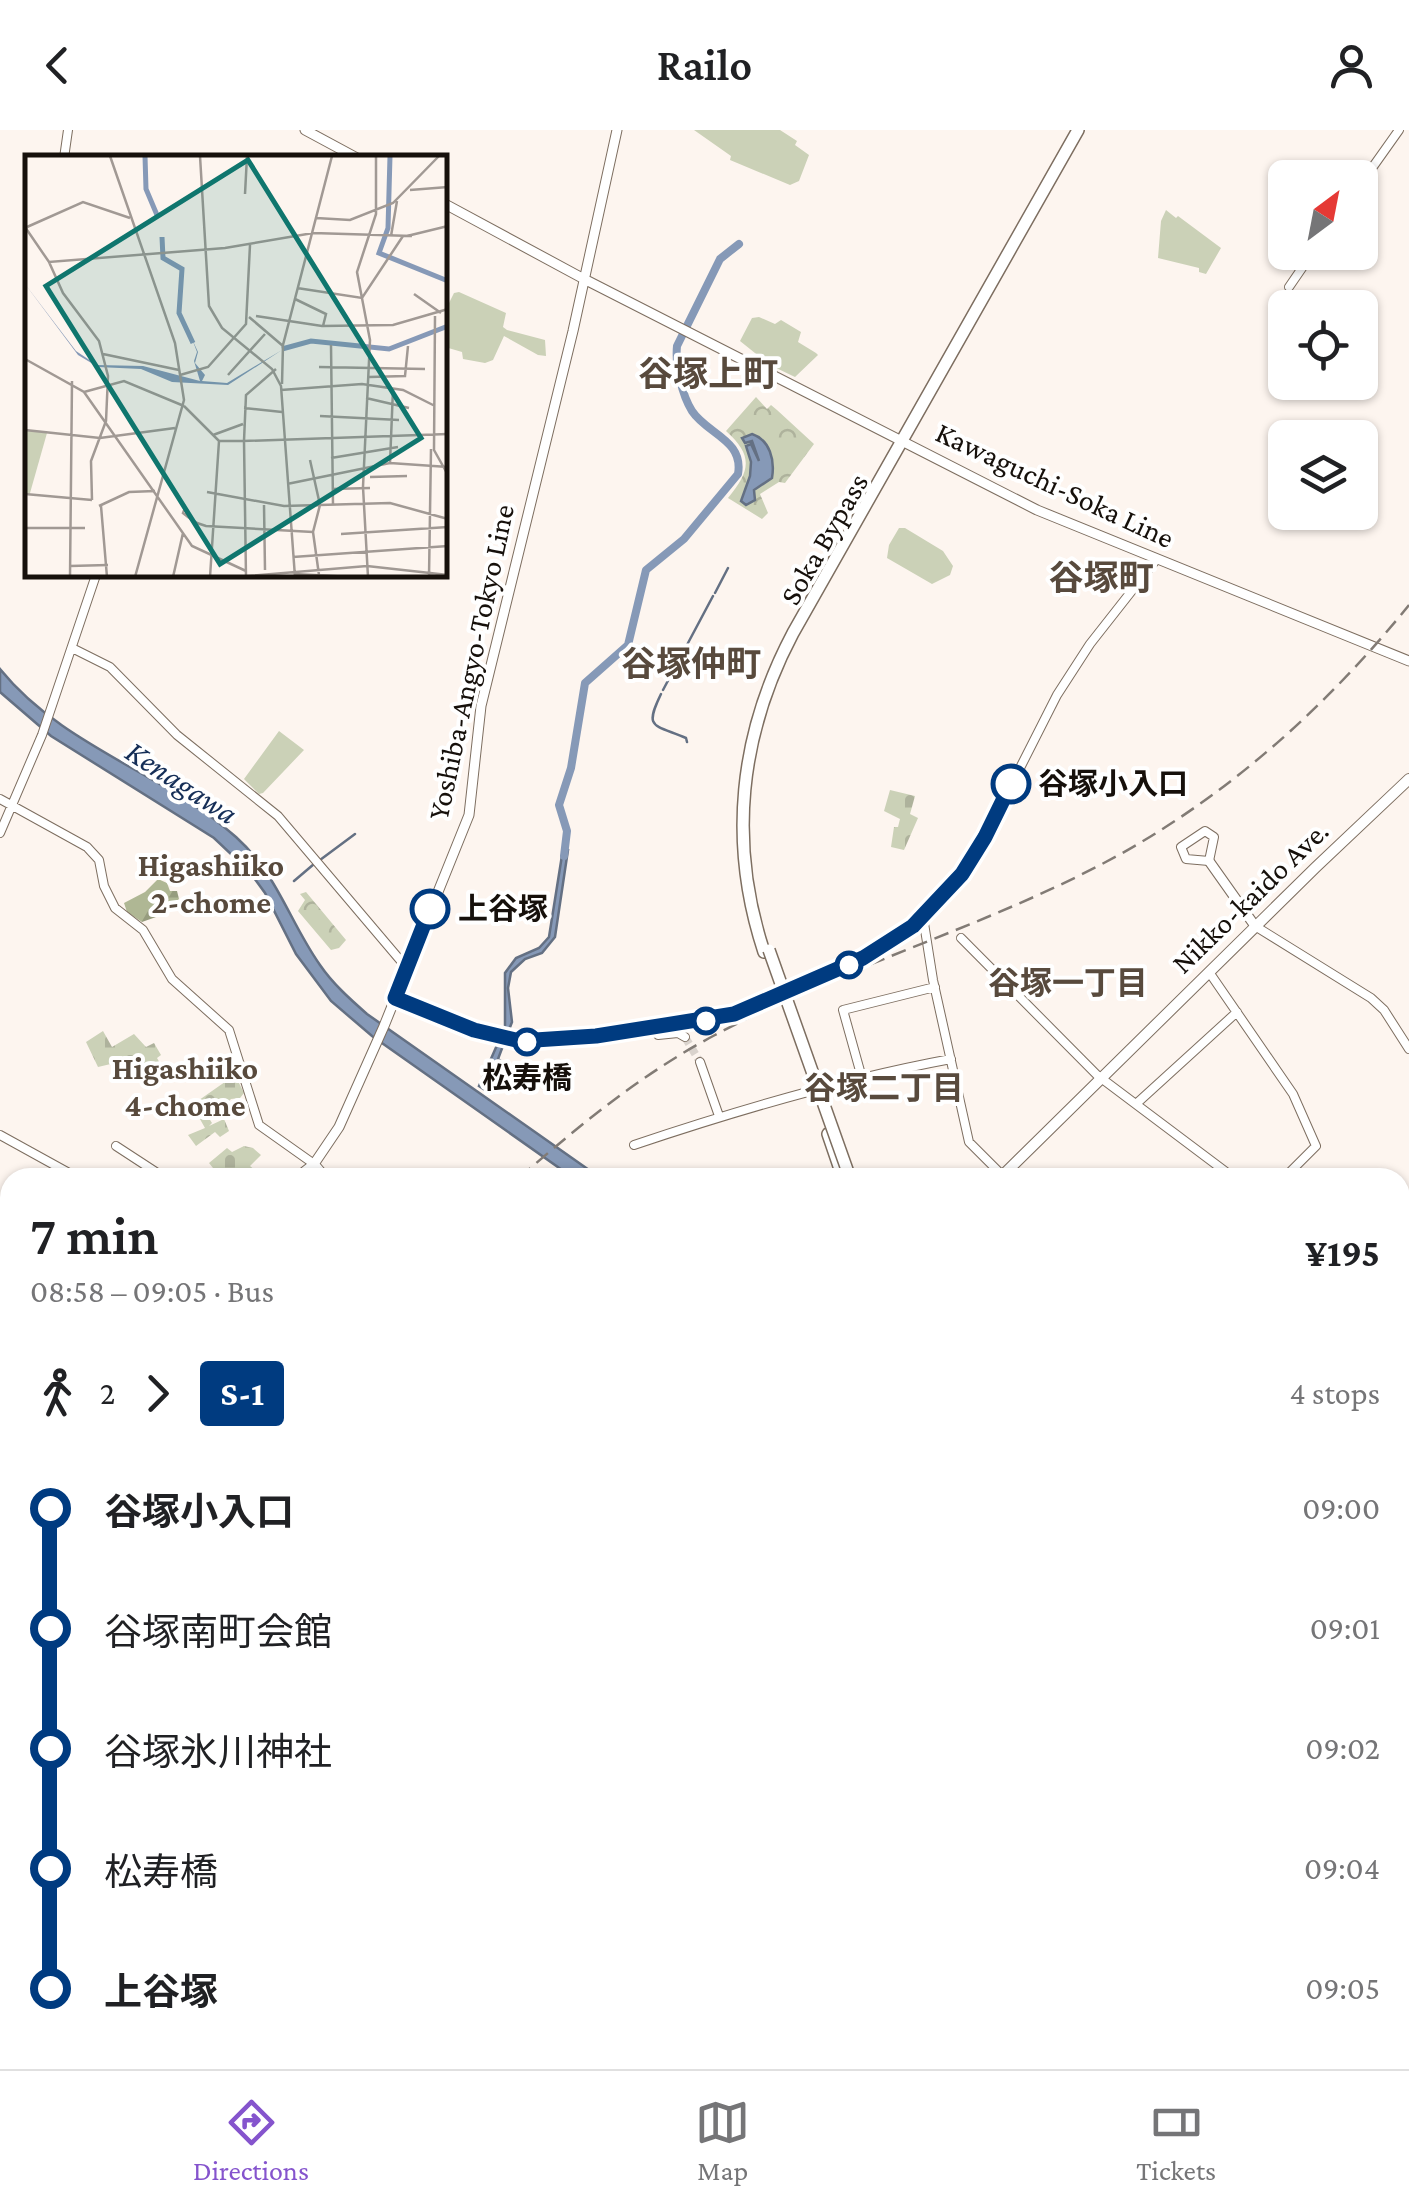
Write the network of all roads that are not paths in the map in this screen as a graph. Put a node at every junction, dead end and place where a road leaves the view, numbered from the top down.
1 (68, 130) edge
2 (305, 130) edge
3 (617, 130) edge
4 (1080, 130) edge
5 (1399, 130) edge
6 (64, 155) edge
7 (351, 155) edge
8 (1378, 160) edge
9 (448, 206) edge
10 (1301, 270) edge
11 (584, 279) junction
12 (1289, 287) dead end
13 (904, 442) junction
14 (1156, 560) junction
15 (95, 578) edge
16 (72, 648) junction
17 (1409, 661) edge
18 (1409, 779) edge
19 (0, 799) edge
20 (14, 804) junction
21 (0, 832) edge
22 (1209, 861) junction
23 (923, 917) junction
24 (1256, 926) junction
25 (961, 938) dead end
26 (766, 951) junction
27 (406, 967) junction
28 (1209, 972) junction
29 (935, 987) junction
30 (395, 998) junction
31 (1237, 1012) junction
32 (653, 1028) junction
33 (685, 1037) tunnel mouth
34 (1409, 1049) edge
35 (951, 1059) junction
36 (700, 1062) tunnel mouth
37 (862, 1078) junction
38 (1101, 1078) junction
39 (817, 1084) junction
40 (1136, 1104) junction
41 (719, 1116) junction
42 (0, 1135) edge
43 (634, 1145) dead end
44 (116, 1146) dead end
45 (314, 1164) junction
46 (60, 1168) edge
47 (150, 1168) edge
48 (309, 1168) edge
49 (317, 1168) edge
50 (844, 1168) edge
51 (846, 1168) edge
52 (847, 1168) edge
53 (993, 1168) edge
54 (1009, 1168) edge
55 (1221, 1168) edge
56 (1294, 1168) edge

1 - 6 street
2 - 7 main road
3 - 11 main road, Yoshiba-Angyo-Tokyo Line
4 - 13 highway, Soka Bypass
5 - 8 street
9 - 11 main road, Kawaguchi-Soka Line
10 - 12 street
11 - 13 main road, Kawaguchi-Soka Line
11 - 27 main road, Yoshiba-Angyo-Tokyo Line
13 - 14 main road, Kawaguchi-Soka Line
13 - 26 highway, Soka Bypass
14 - 17 main road, Kawaguchi-Soka Line
14 - 23 street
15 - 16 street
16 - 20 street
16 - 27 street
18 - 24 main road, Nikko-kaido Ave.
19 - 20 street
20 - 21 street
20 - 45 street
22 - 22 street
22 - 24 main road
23 - 29 street
23 - 32 street
24 - 28 main road, Nikko-kaido Ave.
24 - 34 street
25 - 38 street
26 - 39 highway, Soka Bypass, bridge
26 - 50 highway, Soka Bypass, bridge
27 - 30 main road, Yoshiba-Angyo-Tokyo Line
28 - 31 street
28 - 38 main road, Nikko-kaido Ave.
29 - 35 street
29 - 37 street
30 - 32 street
30 - 45 main road, Yoshiba-Angyo-Tokyo Line
31 - 40 street
31 - 56 street
32 - 33 street
35 - 37 street
35 - 53 street
36 - 41 street
37 - 41 street
38 - 40 street
38 - 54 main road, Nikko-kaido Ave.
39 - 51 highway, Soka Bypass, bridge
39 - 52 highway, bridge
40 - 55 street
41 - 43 street
42 - 46 street
44 - 47 street
45 - 48 main road, Yoshiba-Angyo-Tokyo Line
45 - 49 main road

